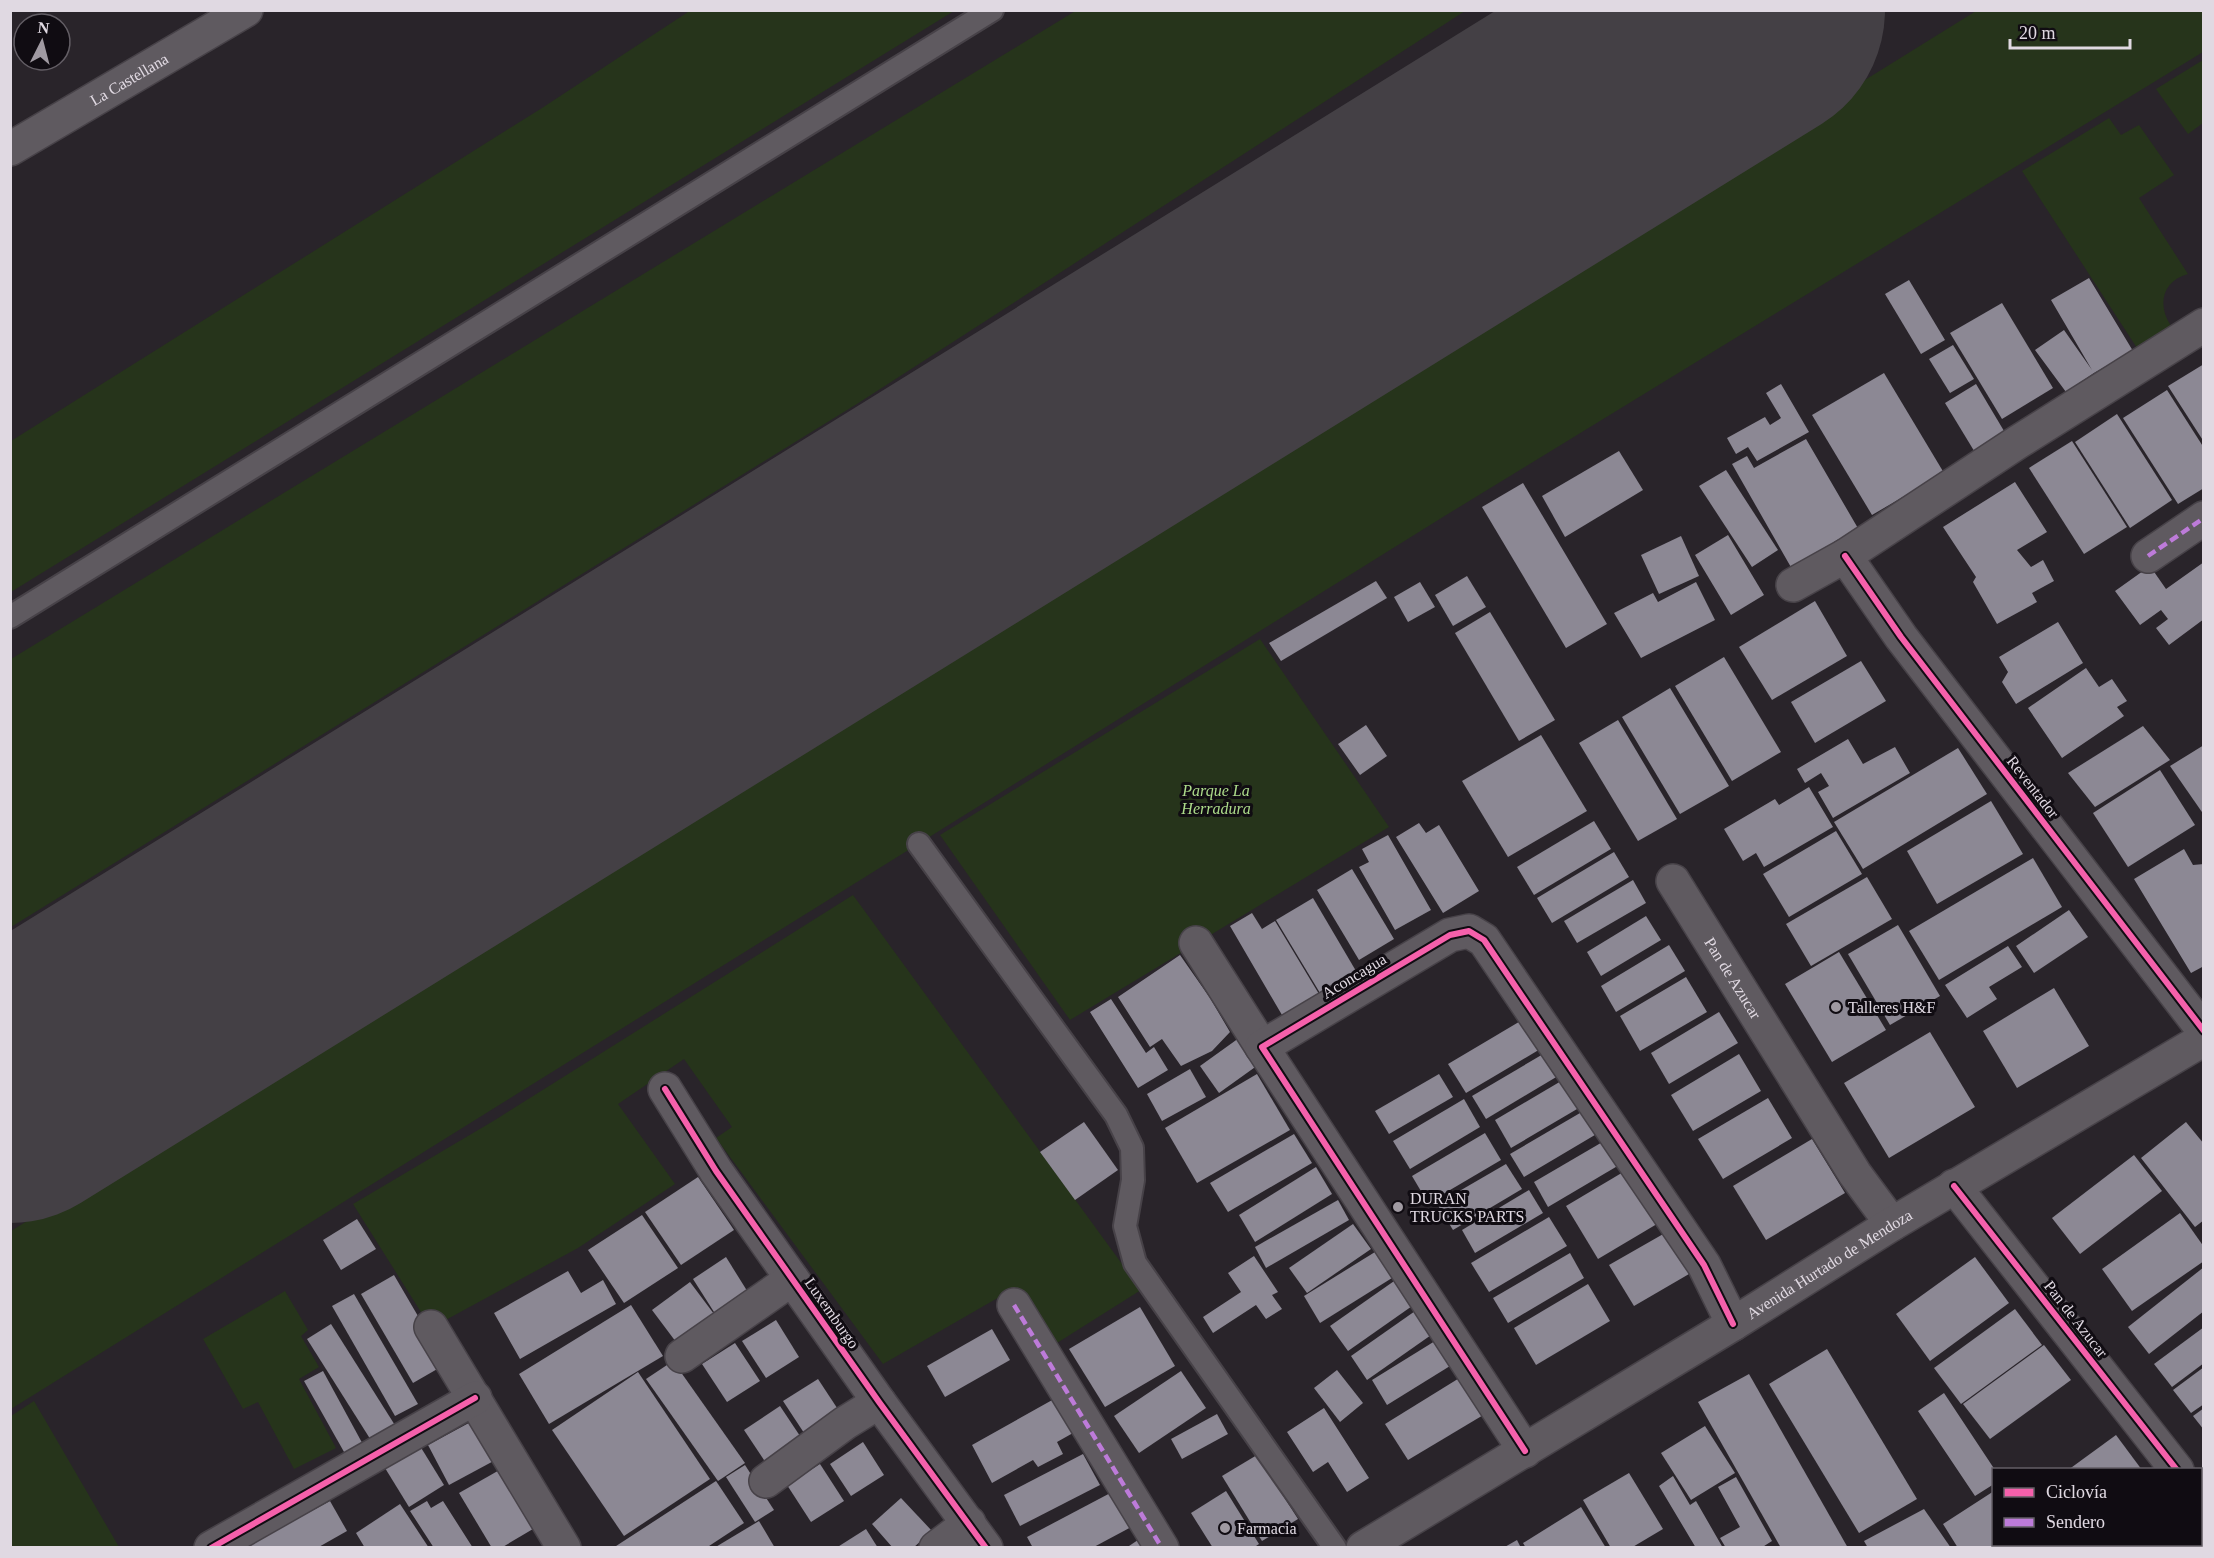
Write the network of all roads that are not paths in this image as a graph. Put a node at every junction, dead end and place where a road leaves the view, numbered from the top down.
1 (246, 10) edge
2 (992, 10) edge
3 (10, 149) edge
4 (2204, 325) edge
5 (2204, 518) edge
6 (2148, 555) dead end
7 (1845, 556) junction
8 (1793, 585) dead end
9 (10, 618) edge
10 (919, 844) dead end
11 (1673, 880) dead end
12 (1196, 943) dead end
13 (2204, 1031) edge
14 (2204, 1039) edge
15 (1262, 1047) junction
16 (665, 1089) dead end
17 (1954, 1186) junction
18 (1892, 1224) junction
19 (792, 1279) junction
20 (1014, 1305) dead end
21 (1733, 1324) junction
22 (431, 1327) dead end
23 (682, 1356) dead end
24 (475, 1398) junction
25 (879, 1402) junction
26 (1525, 1451) junction
27 (2175, 1468) edge
28 (766, 1481) dead end
29 (977, 1535) edge
30 (211, 1548) edge
31 (564, 1548) edge
32 (936, 1548) edge
33 (1162, 1548) edge
34 (1335, 1548) edge
35 (1363, 1548) edge

1 - 3 street, La Castellana
2 - 9 lane
4 - 7 street
5 - 6 street
7 - 8 street
7 - 13 street, Reventador
10 - 34 lane
11 - 18 street, Pan de Azucar
12 - 15 street
14 - 17 street, Avenida Hurtado de Mendoza
15 - 21 street, Aconcagua
15 - 26 street
16 - 19 street, Luxemburgo
17 - 18 street, Avenida Hurtado de Mendoza
17 - 27 street, Pan de Azucar
18 - 21 street, Avenida Hurtado de Mendoza
19 - 23 street
19 - 25 street, Luxemburgo
20 - 33 street
21 - 26 street, Avenida Hurtado de Mendoza
22 - 24 street
24 - 30 street
24 - 31 street
25 - 28 street
25 - 29 street, Luxemburgo
26 - 35 street, Avenida Hurtado de Mendoza
29 - 32 street

